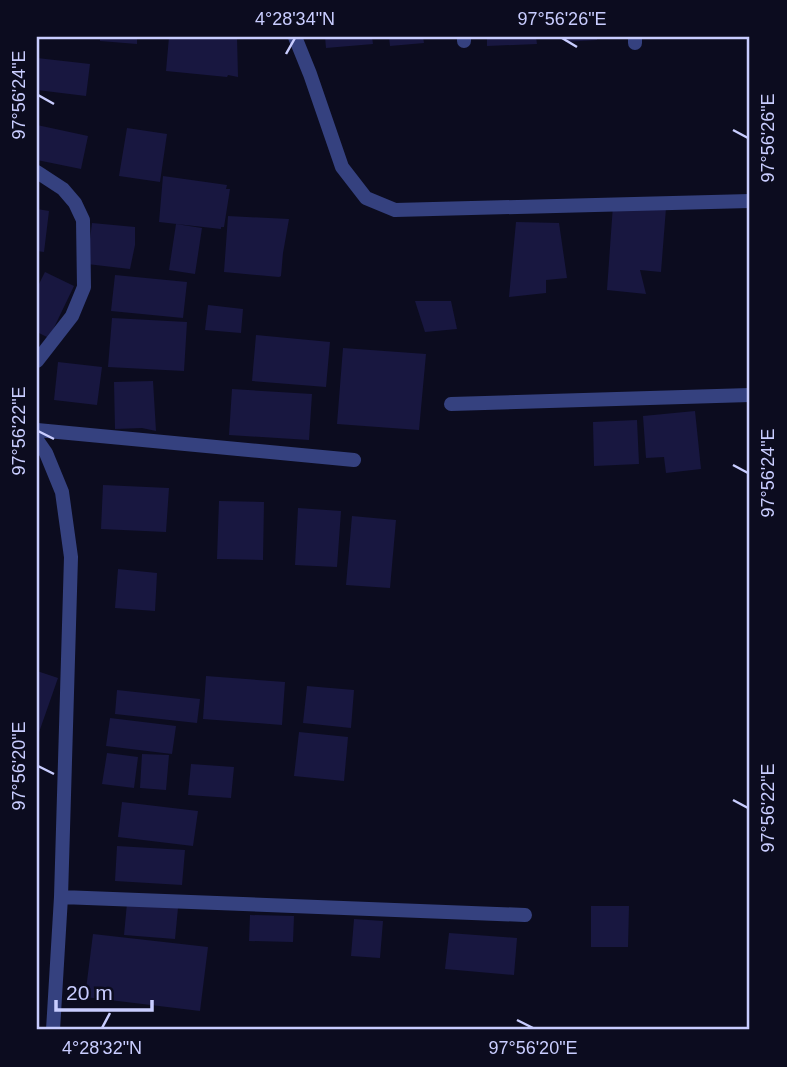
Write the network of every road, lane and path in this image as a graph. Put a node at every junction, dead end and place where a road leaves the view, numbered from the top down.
1 (295, 37) edge
2 (37, 172) edge
3 (750, 201) edge
4 (37, 361) edge
5 (750, 395) edge
6 (451, 404) dead end
7 (37, 430) edge
8 (37, 440) edge
9 (354, 460) dead end
10 (61, 897) junction
11 (525, 915) dead end
12 (53, 1030) edge

1 - 3 street
2 - 4 street
5 - 6 street
7 - 9 street
8 - 10 street
10 - 11 street
10 - 12 street

